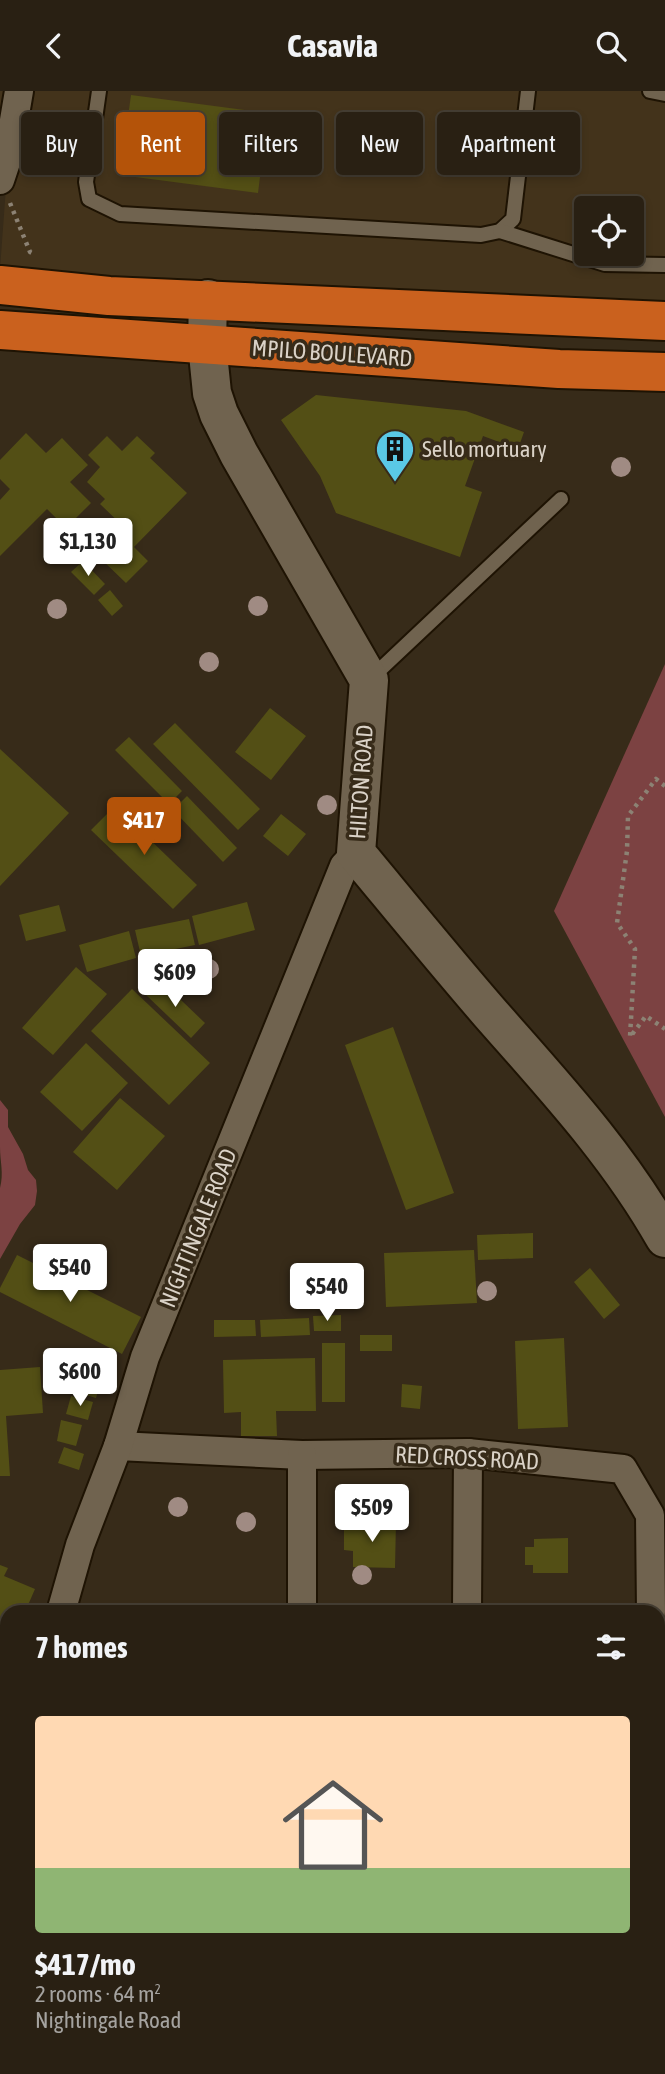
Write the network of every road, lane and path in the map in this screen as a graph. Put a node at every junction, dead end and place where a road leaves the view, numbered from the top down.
1 (19, 91) edge
2 (99, 91) edge
3 (528, 91) edge
4 (650, 91) edge
5 (665, 94) edge
6 (0, 180) edge
7 (0, 198) edge
8 (500, 231) junction
9 (41, 258) dead end
10 (665, 265) edge
11 (0, 285) edge
12 (208, 299) junction
13 (665, 321) edge
14 (0, 330) edge
15 (207, 344) junction
16 (665, 372) edge
17 (561, 499) dead end
18 (369, 680) junction
19 (665, 786) edge
20 (356, 853) junction
21 (665, 1029) edge
22 (665, 1238) edge
23 (118, 1446) junction
24 (468, 1453) junction
25 (302, 1455) junction
26 (63, 1605) edge
27 (302, 1605) edge
28 (467, 1605) edge
29 (651, 1605) edge

1 - 6 street
2 - 8 lane
3 - 8 lane
4 - 5 lane
7 - 9 path
8 - 10 lane
11 - 12 highway, MPILO BOULEVARD
12 - 13 highway, MPILO BOULEVARD
12 - 15 street
14 - 15 highway, MPILO BOULEVARD
15 - 16 highway, MPILO BOULEVARD
15 - 18 street
17 - 18 lane
18 - 20 street, HILTON ROAD
19 - 21 path
20 - 22 street, HILTON ROAD
20 - 23 street, NIGHTINGALE ROAD
23 - 25 street, RED CROSS ROAD
23 - 26 street, NIGHTINGALE ROAD
24 - 25 street, RED CROSS ROAD
24 - 28 street
24 - 29 street, RED CROSS ROAD
25 - 27 street

